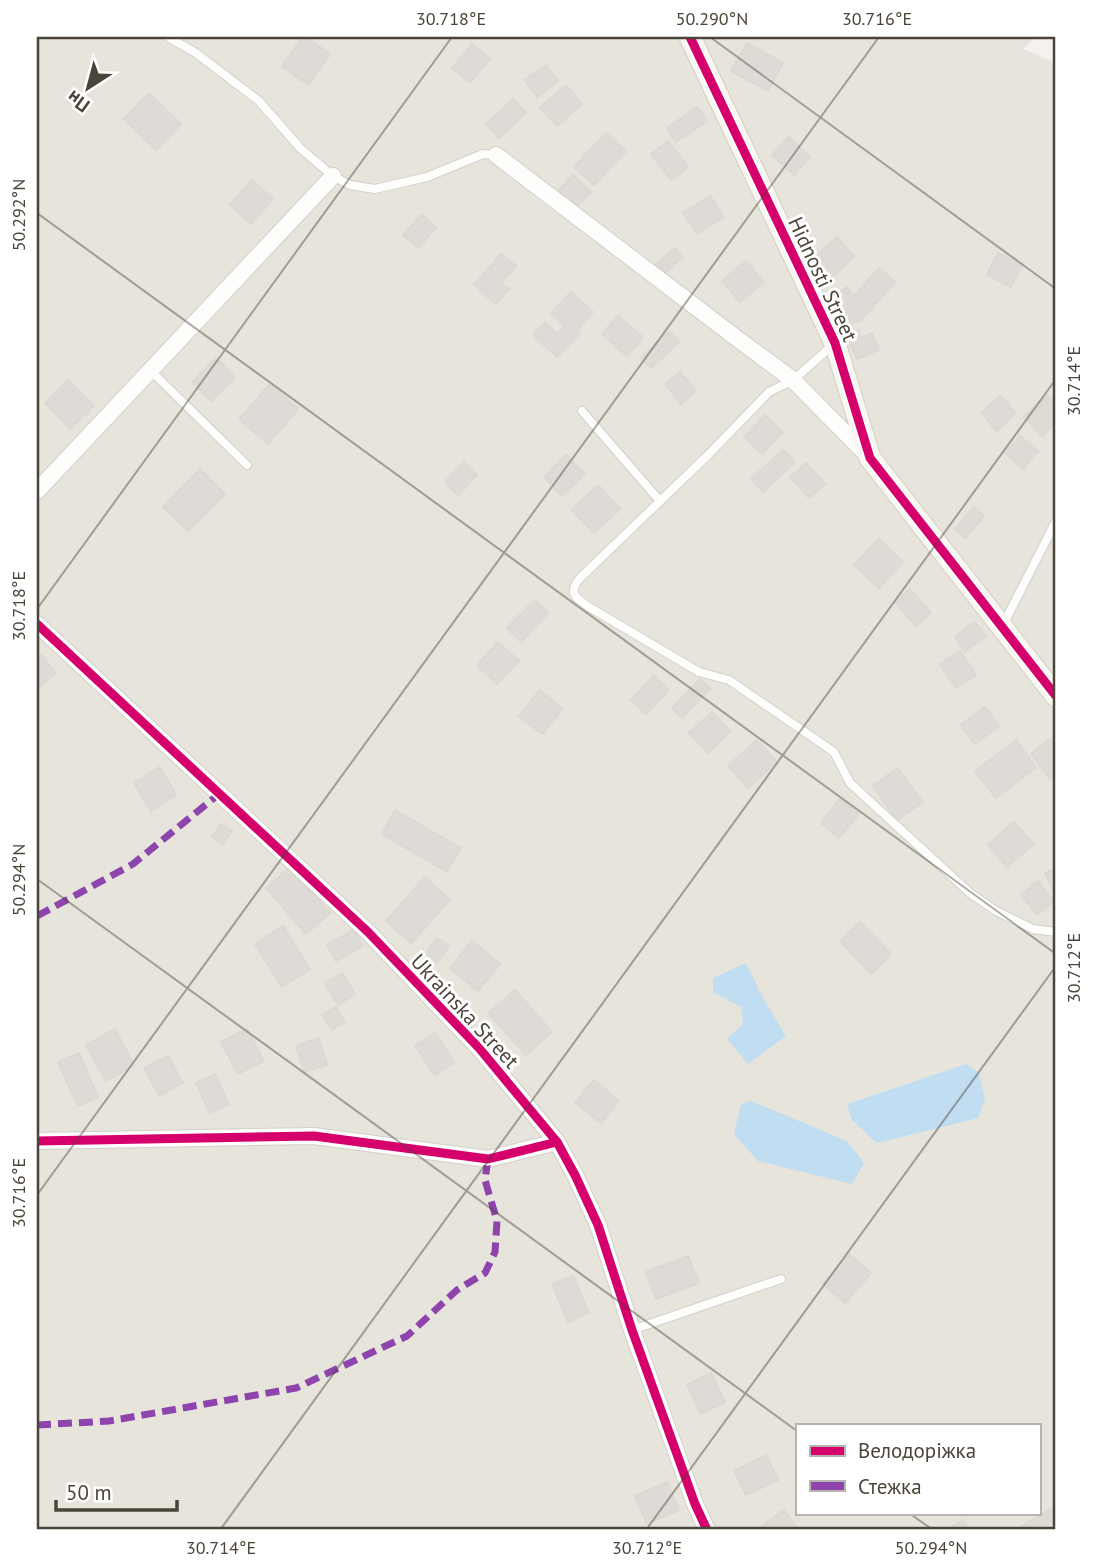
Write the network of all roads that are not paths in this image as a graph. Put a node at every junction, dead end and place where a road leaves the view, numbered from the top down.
1 (168, 37) edge
2 (690, 37) edge
3 (496, 155) joint
4 (333, 176) junction
5 (835, 343) junction
6 (150, 370) junction
7 (793, 380) junction
8 (582, 411) dead end
9 (870, 458) junction
10 (247, 465) dead end
11 (37, 491) edge
12 (659, 500) junction
13 (1056, 520) edge
14 (37, 624) edge
15 (1002, 627) junction
16 (1056, 696) edge
17 (1056, 932) edge
18 (37, 1141) edge
19 (557, 1142) junction
20 (781, 1279) dead end
21 (632, 1330) junction
22 (707, 1530) edge

1 - 4 lane
2 - 5 street, Hidnosti Street
3 - 4 lane
3 - 7 street
4 - 6 street
5 - 7 lane
5 - 9 street, Hidnosti Street
6 - 10 lane
6 - 11 street
7 - 9 street
7 - 12 lane
8 - 12 lane
9 - 15 street, Hidnosti Street
12 - 17 lane
13 - 15 lane
14 - 19 street, Ukrainska Street
15 - 16 street, Hidnosti Street
18 - 19 street
19 - 21 street, Ukrainska Street
20 - 21 lane
21 - 22 street, Ukrainska Street

